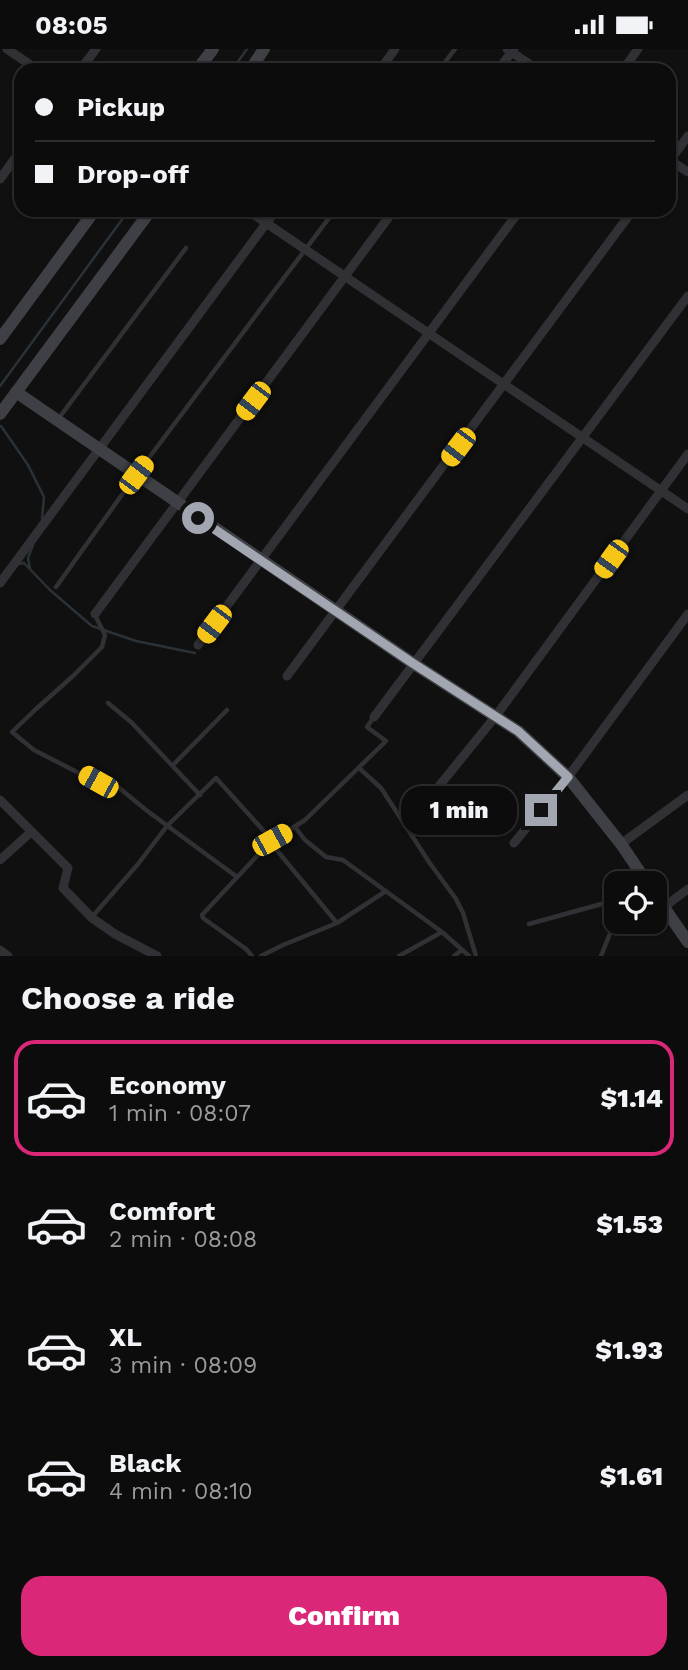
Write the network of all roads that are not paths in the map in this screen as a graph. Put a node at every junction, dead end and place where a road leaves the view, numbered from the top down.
1 (7, 49) edge
2 (96, 49) edge
3 (213, 49) edge
4 (455, 49) edge
5 (511, 50) edge
6 (28, 63) edge
7 (85, 63) edge
8 (202, 63) edge
9 (444, 63) edge
10 (529, 63) edge
11 (688, 137) edge
12 (676, 152) edge
13 (14, 160) edge
14 (0, 179) edge
15 (89, 217) edge
16 (146, 217) edge
17 (257, 217) edge
18 (271, 217) edge
19 (330, 217) edge
20 (389, 217) edge
21 (515, 217) edge
22 (628, 217) edge
23 (266, 223) junction
24 (186, 248) dead end
25 (305, 250) junction
26 (344, 278) junction
27 (688, 296) edge
28 (428, 334) junction
29 (0, 339) edge
30 (503, 385) junction
31 (16, 392) junction
32 (0, 414) edge
33 (57, 420) junction
34 (583, 438) junction
35 (99, 449) junction
36 (688, 454) edge
37 (136, 475) junction
38 (661, 491) junction
39 (177, 503) junction
40 (688, 509) edge
41 (261, 560) junction
42 (0, 583) edge
43 (56, 587) dead end
44 (336, 611) junction
45 (95, 614) joint
46 (688, 614) edge
47 (198, 645) dead end
48 (414, 664) junction
49 (287, 676) dead end
50 (108, 703) dead end
51 (227, 710) dead end
52 (495, 716) junction
53 (374, 717) joint
54 (173, 765) junction
55 (359, 768) junction
56 (568, 777) junction
57 (439, 786) dead end
58 (200, 795) junction
59 (688, 795) edge
60 (0, 800) edge
61 (167, 826) junction
62 (295, 827) junction
63 (31, 832) junction
64 (271, 841) junction
65 (514, 843) dead end
66 (621, 844) junction
67 (0, 860) edge
68 (639, 871) edge
69 (237, 877) junction
70 (688, 889) edge
71 (386, 891) junction
72 (604, 903) edge
73 (667, 905) edge
74 (667, 911) edge
75 (92, 918) junction
76 (337, 923) junction
77 (529, 924) dead end
78 (442, 932) junction
79 (610, 934) edge
80 (688, 941) edge
81 (0, 950) edge
82 (462, 950) junction
83 (8, 956) edge
84 (157, 956) edge
85 (252, 956) edge
86 (261, 956) edge
87 (400, 956) edge
88 (454, 956) edge
89 (469, 956) edge
90 (475, 956) edge
91 (601, 956) edge

1 - 6 street
2 - 7 street
3 - 8 street
4 - 9 lane
5 - 10 street
11 - 12 street
13 - 14 street
15 - 29 street
16 - 31 street
17 - 23 street
18 - 23 street
19 - 25 lane
20 - 26 street
21 - 28 street
22 - 30 street
23 - 25 street
23 - 35 street
24 - 33 lane
25 - 26 street
25 - 37 lane
26 - 28 street
26 - 39 street
27 - 34 street
28 - 30 street
28 - 41 street
30 - 34 street
30 - 44 street
31 - 32 street
31 - 33 street
33 - 35 street
34 - 38 street
34 - 48 street
35 - 37 street
35 - 42 street
36 - 38 street
37 - 39 street
37 - 43 lane
38 - 40 street
38 - 52 street
39 - 41 street
39 - 45 street
41 - 44 street
41 - 47 street
44 - 48 street
44 - 49 street
45 - 61 lane
46 - 56 street
48 - 52 street
48 - 53 street
50 - 54 lane
51 - 54 lane
52 - 56 street
52 - 57 street
53 - 55 lane
54 - 58 lane
55 - 62 lane
55 - 90 lane
56 - 65 street
56 - 66 street
58 - 61 lane
58 - 64 lane
59 - 66 street
60 - 63 street
61 - 69 lane
61 - 75 lane
62 - 64 lane
62 - 71 lane
63 - 67 street
63 - 75 street
64 - 69 lane
64 - 76 lane
66 - 68 street
69 - 85 lane
70 - 73 street
71 - 76 lane
71 - 78 lane
72 - 77 lane
74 - 80 street
75 - 84 street
76 - 86 lane
78 - 82 lane
78 - 87 lane
79 - 91 lane
81 - 83 street
82 - 88 lane
82 - 89 lane

